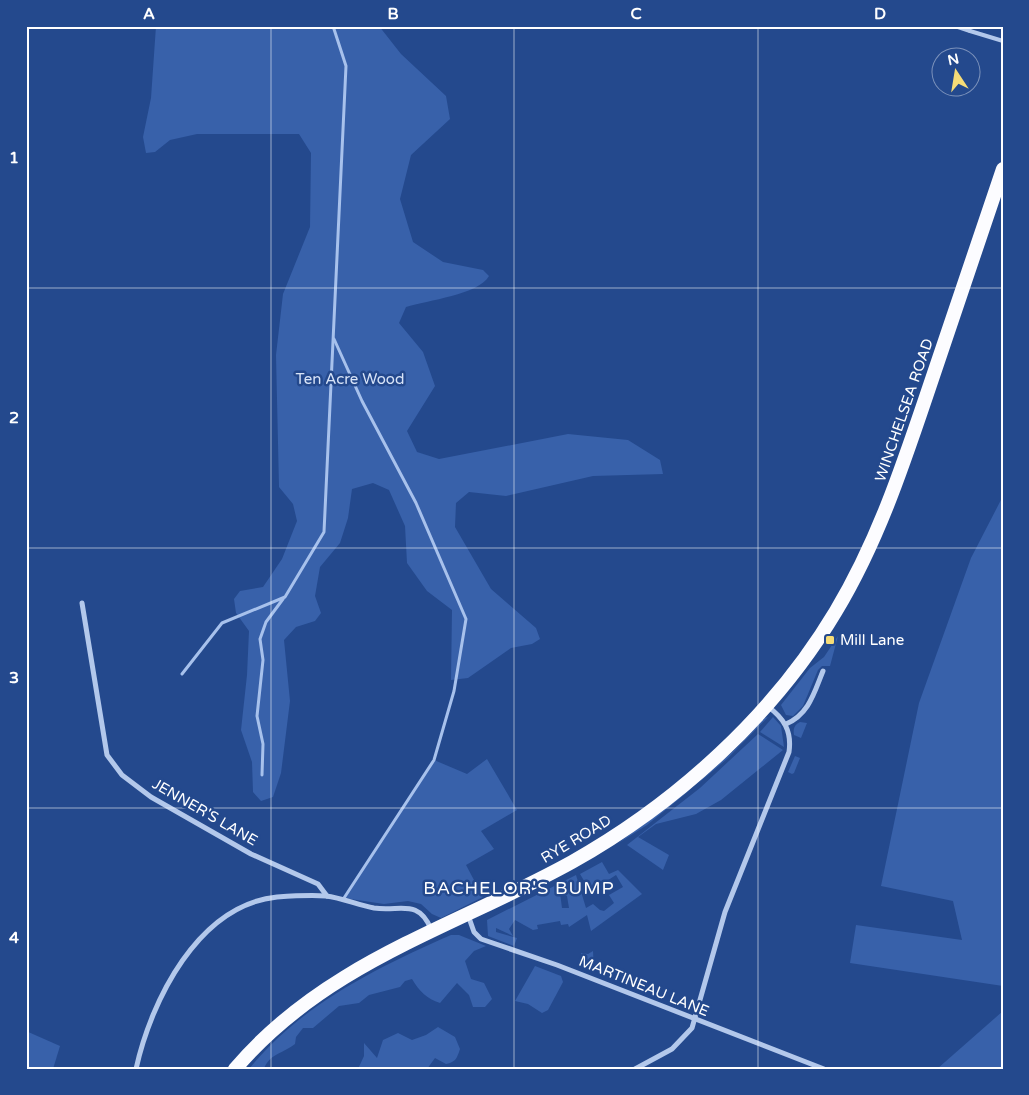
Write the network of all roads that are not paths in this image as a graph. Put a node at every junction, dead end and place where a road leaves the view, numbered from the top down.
1 (955, 26) edge
2 (968, 26) edge
3 (970, 31) junction
4 (1003, 41) edge
5 (1003, 169) edge
6 (82, 603) dead end
7 (810, 650) joint
8 (823, 671) dead end
9 (766, 705) junction
10 (786, 724) junction
11 (327, 896) junction
12 (468, 915) junction
13 (433, 931) junction
14 (694, 1020) junction
15 (136, 1069) edge
16 (235, 1069) edge
17 (635, 1069) edge
18 (824, 1069) edge

1 - 3 lane
2 - 3 lane
3 - 4 lane
5 - 7 highway, WINCHELSEA ROAD
6 - 11 street, JENNER'S LANE
7 - 9 highway, RYE ROAD
8 - 10 street
9 - 10 street
9 - 12 highway, RYE ROAD
10 - 14 street
11 - 13 street
11 - 15 street
12 - 13 highway, RYE ROAD
12 - 14 street, MARTINEAU LANE
13 - 16 highway, RYE ROAD
14 - 17 street
14 - 18 street, MARTINEAU LANE

